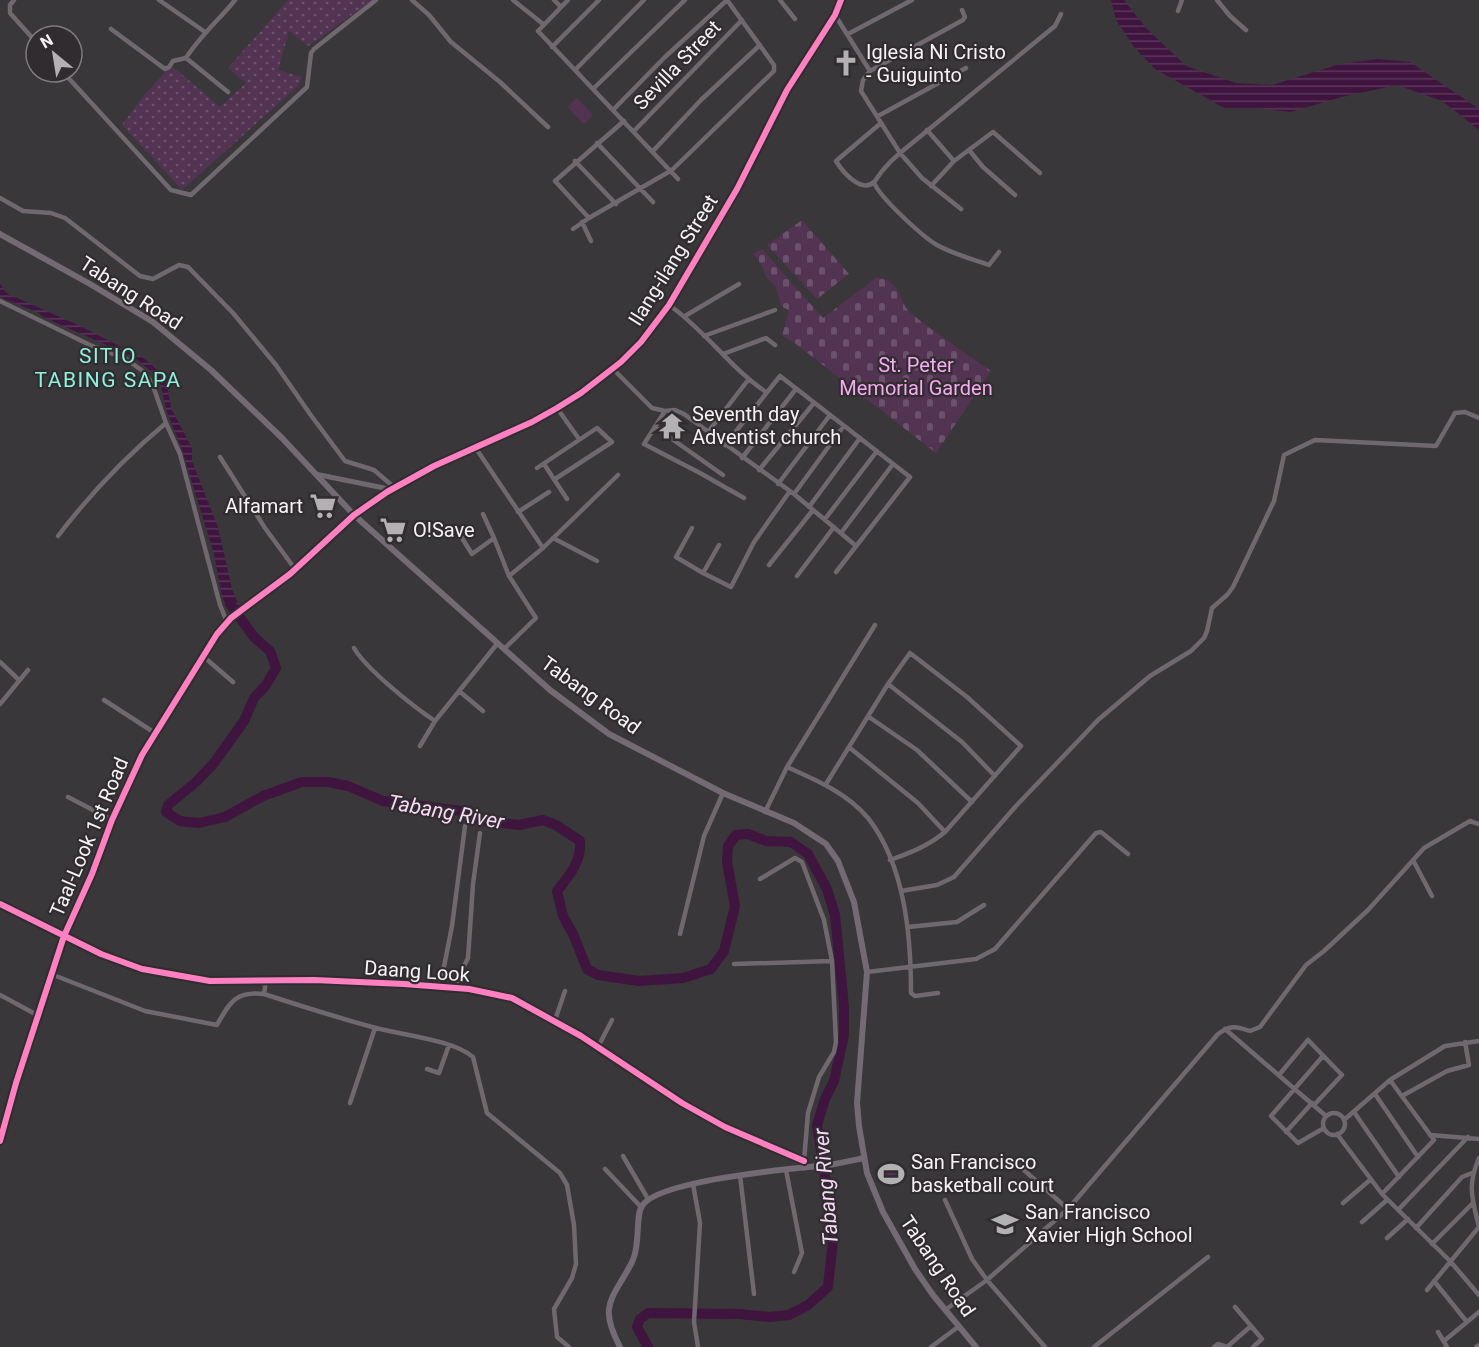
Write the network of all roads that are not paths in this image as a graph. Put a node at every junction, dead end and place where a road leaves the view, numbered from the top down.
1 (14, 0) edge
2 (159, 0) edge
3 (235, 0) edge
4 (376, 0) edge
5 (412, 0) edge
6 (513, 0) edge
7 (554, 0) edge
8 (568, 0) edge
9 (599, 0) edge
10 (644, 0) edge
11 (685, 0) edge
12 (727, 0) edge
13 (780, 0) edge
14 (842, 0) edge
15 (912, 0) edge
16 (1182, 0) edge
17 (1217, 0) edge
18 (561, 7) junction
19 (962, 10) dead end
20 (1178, 11) dead end
21 (1061, 14) dead end
22 (835, 15) junction
23 (795, 19) dead end
24 (742, 20) junction
25 (543, 24) junction
26 (24, 29) edge
27 (111, 29) dead end
28 (1246, 30) dead end
29 (205, 32) junction
30 (848, 34) junction
31 (760, 45) junction
32 (552, 47) junction
33 (186, 58) junction
34 (966, 68) dead end
35 (575, 70) junction
36 (870, 70) junction
37 (74, 84) edge
38 (593, 89) junction
39 (228, 92) dead end
40 (613, 110) junction
41 (878, 116) junction
42 (624, 121) junction
43 (881, 123) junction
44 (548, 127) dead end
45 (927, 130) junction
46 (634, 131) junction
47 (597, 143) junction
48 (969, 150) junction
49 (653, 151) junction
50 (900, 153) junction
51 (575, 161) junction
52 (954, 161) junction
53 (672, 170) junction
54 (1040, 173) dead end
55 (678, 179) dead end
56 (874, 182) junction
57 (932, 186) junction
58 (641, 189) junction
59 (1015, 195) dead end
60 (0, 198) edge
61 (653, 202) dead end
62 (616, 204) junction
63 (961, 209) dead end
64 (589, 218) junction
65 (582, 222) junction
66 (573, 230) dead end
67 (0, 234) edge
68 (591, 241) dead end
69 (999, 252) dead end
70 (739, 284) dead end
71 (0, 300) edge
72 (669, 305) junction
73 (775, 310) dead end
74 (684, 316) junction
75 (704, 336) junction
76 (775, 345) dead end
77 (723, 354) junction
78 (613, 369) junction
79 (748, 380) junction
80 (796, 389) junction
81 (766, 392) junction
82 (814, 403) junction
83 (557, 408) junction
84 (665, 411) junction
85 (830, 415) junction
86 (1479, 418) edge
87 (166, 423) junction
88 (655, 427) junction
89 (843, 427) junction
90 (708, 432) junction
91 (860, 438) junction
92 (579, 439) junction
93 (725, 445) junction
94 (475, 447) junction
95 (877, 451) junction
96 (220, 457) dead end
97 (742, 458) junction
98 (544, 464) junction
99 (893, 464) junction
100 (537, 468) dead end
101 (759, 470) junction
102 (314, 474) junction
103 (618, 475) dead end
104 (723, 475) dead end
105 (555, 479) junction
106 (778, 484) junction
107 (395, 488) junction
108 (387, 492) junction
109 (549, 492) dead end
110 (792, 493) junction
111 (744, 498) dead end
112 (567, 499) dead end
113 (811, 508) junction
114 (518, 512) junction
115 (483, 514) dead end
116 (354, 515) junction
117 (825, 519) junction
118 (834, 526) junction
119 (692, 528) dead end
120 (457, 530) dead end
121 (841, 533) junction
122 (58, 536) dead end
123 (494, 538) junction
124 (554, 538) junction
125 (718, 545) dead end
126 (855, 545) junction
127 (543, 548) junction
128 (669, 554) dead end
129 (676, 557) junction
130 (597, 561) dead end
131 (770, 565) dead end
132 (295, 569) junction
133 (836, 572) dead end
134 (703, 573) junction
135 (509, 576) junction
136 (797, 576) dead end
137 (229, 620) junction
138 (875, 626) dead end
139 (497, 644) junction
140 (354, 648) dead end
141 (504, 649) junction
142 (204, 657) junction
143 (0, 662) edge
144 (28, 670) dead end
145 (19, 680) junction
146 (233, 682) dead end
147 (888, 684) junction
148 (459, 691) junction
149 (104, 700) dead end
150 (0, 704) edge
151 (483, 711) dead end
152 (869, 717) junction
153 (435, 721) junction
154 (155, 733) junction
155 (420, 746) dead end
156 (850, 747) junction
157 (787, 767) junction
158 (995, 776) junction
159 (826, 784) junction
160 (723, 793) junction
161 (69, 797) dead end
162 (972, 802) junction
163 (765, 812) junction
164 (112, 820) junction
165 (1479, 824) edge
166 (465, 826) dead end
167 (945, 832) junction
168 (480, 833) dead end
169 (1128, 854) dead end
170 (890, 860) junction
171 (1413, 860) junction
172 (760, 879) dead end
173 (901, 891) junction
174 (1432, 896) dead end
175 (0, 904) edge
176 (984, 905) dead end
177 (908, 927) junction
178 (680, 934) dead end
179 (64, 936) junction
180 (832, 961) junction
181 (734, 964) dead end
182 (911, 968) junction
183 (867, 972) junction
184 (51, 974) junction
185 (266, 981) junction
186 (440, 987) junction
187 (457, 988) junction
188 (566, 991) dead end
189 (938, 993) dead end
190 (264, 994) junction
191 (0, 995) edge
192 (39, 1016) junction
193 (555, 1020) junction
194 (612, 1020) dead end
195 (375, 1028) junction
196 (1225, 1029) junction
197 (1479, 1041) edge
198 (1465, 1042) junction
199 (449, 1045) junction
200 (598, 1047) junction
201 (1323, 1056) junction
202 (427, 1069) dead end
203 (1279, 1075) junction
204 (1390, 1080) junction
205 (1295, 1089) junction
206 (1375, 1094) junction
207 (1402, 1096) junction
208 (350, 1103) dead end
209 (1313, 1104) junction
210 (1354, 1112) junction
211 (1326, 1116) junction
212 (1344, 1120) junction
213 (1324, 1128) junction
214 (1286, 1132) junction
215 (1337, 1134) junction
216 (1430, 1135) junction
217 (1468, 1137) junction
218 (1479, 1138) edge
219 (0, 1141) edge
220 (622, 1156) dead end
221 (1418, 1157) junction
222 (864, 1158) junction
223 (1479, 1158) edge
224 (804, 1164) junction
225 (1017, 1164) dead end
226 (605, 1169) dead end
227 (786, 1170) junction
228 (1472, 1173) junction
229 (740, 1175) junction
230 (1399, 1177) junction
231 (1370, 1180) junction
232 (693, 1184) junction
233 (1382, 1194) junction
234 (648, 1199) junction
235 (945, 1200) dead end
236 (1387, 1200) junction
237 (1343, 1203) dead end
238 (1473, 1203) junction
239 (641, 1207) junction
240 (1068, 1209) junction
241 (1398, 1210) junction
242 (1408, 1219) junction
243 (1362, 1222) dead end
244 (1479, 1227) edge
245 (1416, 1228) junction
246 (1387, 1238) dead end
247 (1432, 1244) junction
248 (1208, 1257) dead end
249 (1450, 1261) junction
250 (794, 1272) dead end
251 (987, 1280) junction
252 (1434, 1281) junction
253 (1426, 1290) dead end
254 (754, 1294) dead end
255 (1479, 1295) edge
256 (1235, 1307) dead end
257 (945, 1310) junction
258 (1479, 1312) edge
259 (1467, 1322) junction
260 (1251, 1326) junction
261 (958, 1327) junction
262 (1438, 1332) dead end
263 (1444, 1341) junction
264 (569, 1347) edge
265 (620, 1347) edge
266 (698, 1347) edge
267 (931, 1347) edge
268 (976, 1347) edge
269 (1045, 1347) edge
270 (1094, 1347) edge
271 (1214, 1347) edge
272 (1253, 1347) edge
273 (1447, 1347) edge

1 - 26 street
2 - 29 street
3 - 29 street
4 - 37 street
5 - 44 street
6 - 25 street
7 - 18 street
8 - 18 street
9 - 32 street
10 - 35 street
11 - 38 street
12 - 24 street
12 - 40 street
13 - 23 street
14 - 22 street, Ilang-ilang Street
15 - 30 street
16 - 20 street
17 - 28 street
18 - 25 street
19 - 36 street
21 - 45 street
22 - 30 street
22 - 72 street, Ilang-ilang Street
24 - 31 street
24 - 46 street, Sevilla Street
25 - 32 street
27 - 33 street
29 - 33 street
30 - 36 street
31 - 49 street
31 - 53 street
32 - 35 street
33 - 39 street
34 - 41 street
35 - 38 street
36 - 41 street
38 - 40 street
40 - 42 street
41 - 43 street
42 - 46 street
42 - 47 street
43 - 50 street
43 - 56 street
45 - 50 street
45 - 52 street
46 - 49 street
47 - 51 street
47 - 58 street
48 - 52 street
48 - 54 street
48 - 59 street
49 - 53 street
50 - 56 street
50 - 57 street
51 - 62 street
51 - 64 street
52 - 57 street
53 - 55 street
53 - 58 street
56 - 69 street
57 - 63 street
58 - 61 street
58 - 62 street
60 - 107 street
62 - 64 street
64 - 65 street
65 - 66 street
65 - 68 street
67 - 102 main road, Tabang Road
70 - 74 street
71 - 87 street
72 - 74 street
72 - 78 street, Ilang-ilang Street
73 - 75 street
74 - 75 street
75 - 77 street
76 - 77 street
77 - 79 street
78 - 83 street, Ilang-ilang Street
78 - 84 street
79 - 81 street
79 - 90 street
80 - 81 street
80 - 82 street
80 - 97 street
81 - 93 street
82 - 85 street
82 - 101 street
83 - 92 street
83 - 94 street, Ilang-ilang Street
84 - 88 street
84 - 90 street
85 - 89 street
85 - 106 street
86 - 173 street
87 - 122 street
87 - 137 street
88 - 104 street
88 - 111 street
89 - 91 street
89 - 110 street
90 - 93 street
91 - 95 street
91 - 113 street
92 - 98 street
92 - 105 street
93 - 97 street
94 - 107 street, Ilang-ilang Street
94 - 114 street
95 - 99 street
95 - 117 street
96 - 132 street
97 - 101 street
98 - 100 street
98 - 105 street
99 - 121 street
99 - 126 street
101 - 106 street
102 - 108 street
102 - 116 main road, Tabang Road
103 - 124 street
105 - 112 street
106 - 110 street
107 - 108 street, Ilang-ilang Street
108 - 116 street, Taal-Look 1st Road
109 - 114 street
110 - 113 street
110 - 134 street
113 - 117 street
113 - 131 street
114 - 127 street
115 - 123 street
116 - 132 street, Taal-Look 1st Road
116 - 139 main road, Tabang Road
117 - 118 street
118 - 121 street
118 - 136 street
119 - 129 street
120 - 123 street
121 - 126 street
123 - 135 street
124 - 127 street
124 - 130 street
125 - 134 street
126 - 133 street
127 - 135 street
128 - 129 street
129 - 134 street
132 - 137 street, Taal-Look 1st Road
135 - 141 street
137 - 142 street, Taal-Look 1st Road
138 - 157 street
139 - 141 main road, Tabang Road
139 - 148 street
140 - 153 street
141 - 160 main road, Tabang Road
142 - 146 street
142 - 154 street, Taal-Look 1st Road
143 - 145 street
144 - 145 street
145 - 150 street
147 - 152 street
147 - 158 street
147 - 158 street
148 - 151 street
148 - 153 street
149 - 154 street
152 - 156 street
152 - 162 street
153 - 155 street
154 - 164 street, Taal-Look 1st Road
156 - 159 street
156 - 167 street
157 - 159 street
157 - 163 street
158 - 162 street
159 - 170 street
160 - 163 main road, Tabang Road
160 - 178 street
161 - 164 street
162 - 167 street
163 - 183 main road, Tabang Road
164 - 179 street, Taal-Look 1st Road
165 - 171 street
166 - 186 street
167 - 170 street
168 - 187 street
169 - 182 street
170 - 173 street
171 - 174 street
171 - 196 street
172 - 180 street
173 - 177 street
175 - 179 street, Daang Look
176 - 177 street
177 - 182 street
179 - 184 street, Taal-Look 1st Road
179 - 185 street, Daang Look
180 - 181 street
180 - 224 street
182 - 183 street
182 - 189 street
183 - 222 main road, Tabang Road
184 - 190 street
184 - 192 street, Taal-Look 1st Road
185 - 186 street, Daang Look
185 - 190 street
186 - 187 street, Daang Look
187 - 193 street, Daang Look
188 - 193 street
190 - 195 street
191 - 192 street
192 - 219 street, Taal-Look 1st Road
193 - 200 street, Daang Look
194 - 200 street
195 - 199 street
195 - 208 street
196 - 203 street
196 - 240 street
197 - 198 street
198 - 204 street
198 - 207 street
199 - 202 street
199 - 264 street
200 - 224 street, Daang Look
201 - 203 street
201 - 205 street
201 - 209 street
203 - 205 street
204 - 206 street
204 - 207 street
205 - 209 street
205 - 214 street
206 - 210 street
206 - 221 street
207 - 216 street
209 - 211 street
209 - 214 street
210 - 212 street
210 - 230 street
211 - 212 street
211 - 213 street
212 - 215 street
213 - 214 street
213 - 215 street
215 - 231 street
216 - 217 street
216 - 221 street
217 - 218 street
217 - 241 street
220 - 234 street
221 - 230 street
222 - 224 main road
222 - 257 main road, Tabang Road
223 - 228 street
224 - 227 main road
225 - 240 street
226 - 239 street
227 - 229 main road
227 - 250 street
228 - 238 street
228 - 245 street
229 - 232 main road
229 - 254 street
230 - 233 street
231 - 233 street
231 - 237 street
232 - 234 main road
232 - 266 street
233 - 236 street
234 - 239 main road
235 - 251 street
236 - 241 street
236 - 243 street
238 - 244 street
238 - 247 street
239 - 265 main road
240 - 251 street
241 - 242 street
242 - 245 street
242 - 246 street
244 - 249 street
245 - 247 street
247 - 249 street
248 - 270 street
249 - 252 street
249 - 255 street
251 - 257 street
251 - 269 street
252 - 253 street
252 - 259 street
256 - 260 street
257 - 261 main road, Tabang Road
258 - 259 street
259 - 263 street
260 - 271 street
260 - 272 street
261 - 267 street
261 - 268 main road, Tabang Road
262 - 263 street
263 - 273 street

